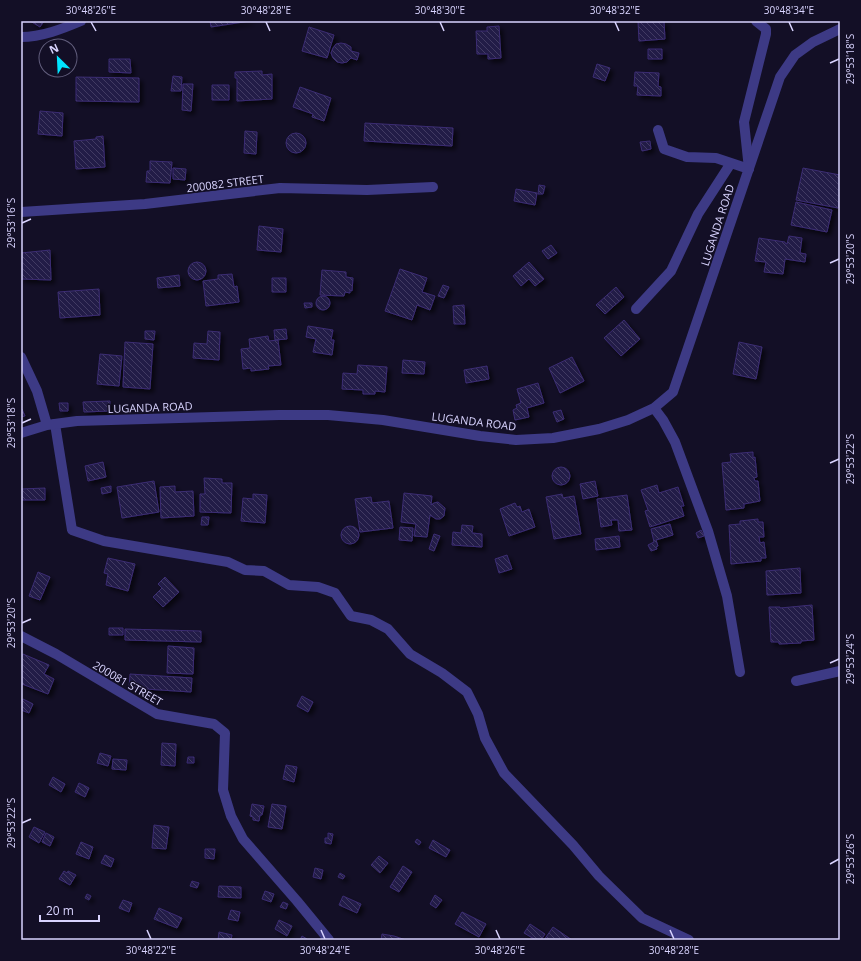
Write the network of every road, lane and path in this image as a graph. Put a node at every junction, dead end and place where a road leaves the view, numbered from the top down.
1 (81, 21) edge
2 (756, 21) edge
3 (840, 29) edge
4 (21, 37) edge
5 (658, 130) dead end
6 (731, 163) junction
7 (749, 169) junction
8 (433, 187) dead end
9 (21, 212) edge
10 (636, 309) dead end
11 (21, 357) edge
12 (654, 408) junction
13 (51, 425) junction
14 (21, 433) edge
15 (21, 636) edge
16 (840, 671) edge
17 (740, 672) dead end
18 (796, 680) dead end
19 (329, 940) edge
20 (689, 940) edge

1 - 4 street
2 - 7 street
3 - 7 street, LUGANDA ROAD
5 - 6 street
6 - 7 street
6 - 10 street
7 - 12 street, LUGANDA ROAD
8 - 9 street, 200082 STREET
11 - 13 street
12 - 13 street, LUGANDA ROAD
12 - 17 street
13 - 14 street, LUGANDA ROAD
13 - 20 street
15 - 19 street, 200081 STREET
16 - 18 street

